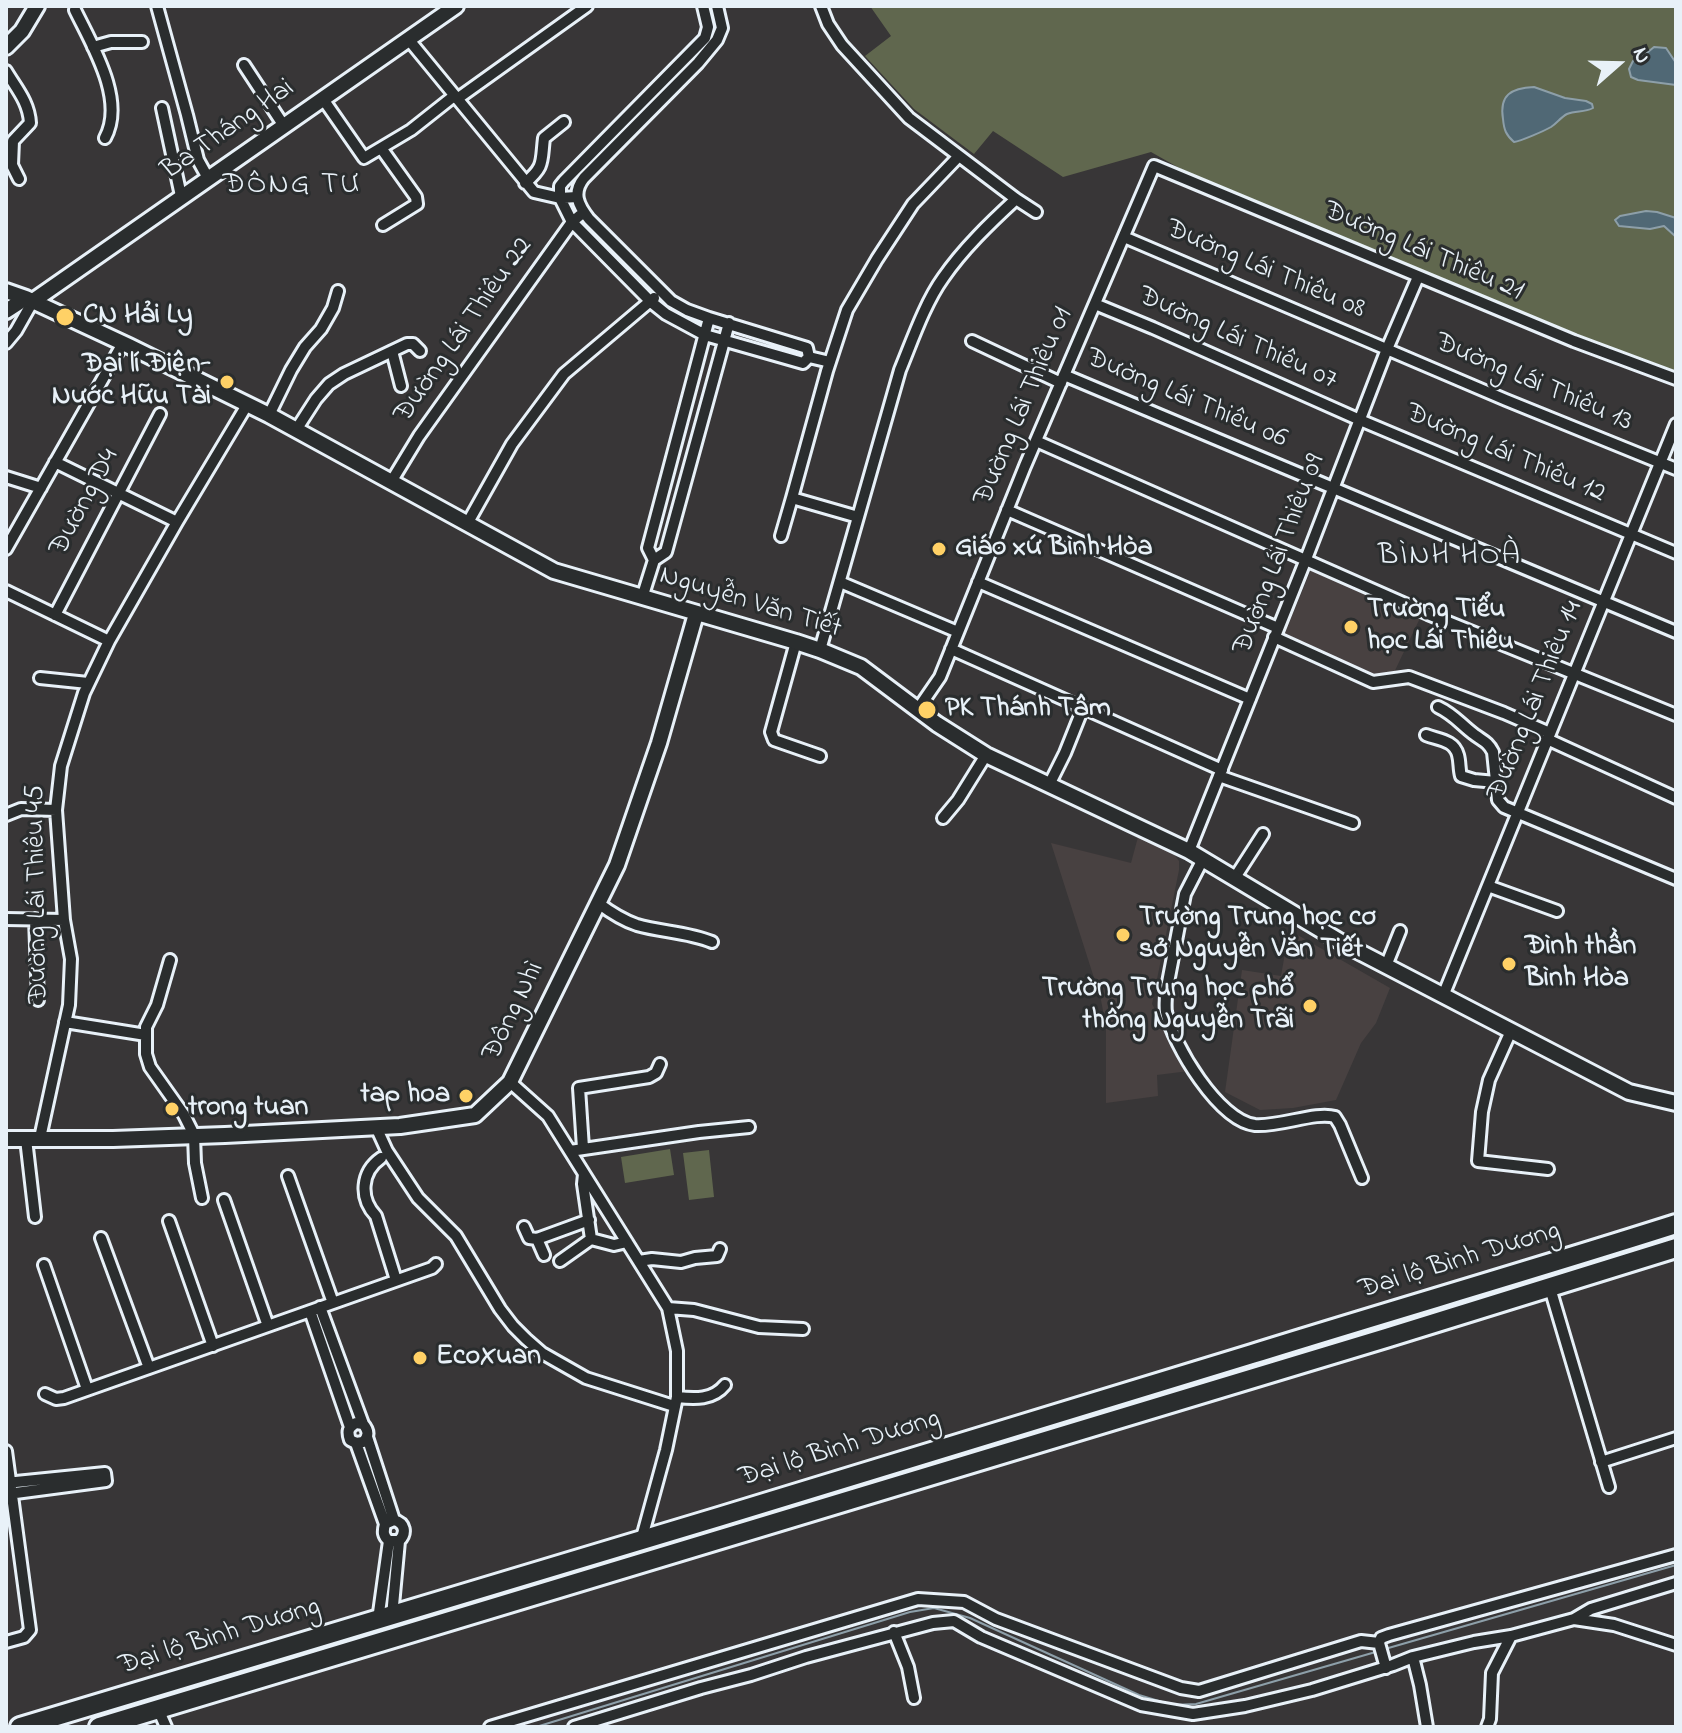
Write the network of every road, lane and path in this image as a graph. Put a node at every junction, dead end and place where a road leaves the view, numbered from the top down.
1 (37, 6) edge
2 (157, 6) edge
3 (456, 6) edge
4 (587, 6) edge
5 (703, 6) edge
6 (717, 6) edge
7 (821, 6) edge
8 (75, 7) edge
9 (409, 40) junction
10 (142, 42) dead end
11 (6, 47) edge
12 (93, 47) junction
13 (244, 65) dead end
14 (6, 71) edge
15 (456, 98) junction
16 (323, 99) junction
17 (162, 108) dead end
18 (564, 122) dead end
19 (284, 126) junction
20 (9, 138) edge
21 (105, 138) dead end
22 (381, 148) junction
23 (959, 156) junction
24 (1154, 166) joint
25 (208, 178) junction
26 (19, 179) dead end
27 (525, 183) junction
28 (181, 196) junction
29 (577, 197) junction
30 (560, 198) junction
31 (1016, 199) junction
32 (584, 212) junction
33 (1036, 212) dead end
34 (572, 222) junction
35 (383, 225) dead end
36 (1124, 237) junction
37 (1418, 277) junction
38 (6, 291) edge
39 (338, 291) dead end
40 (660, 291) junction
41 (29, 300) junction
42 (651, 302) junction
43 (1095, 304) junction
44 (6, 311) edge
45 (709, 318) junction
46 (729, 323) junction
47 (705, 335) junction
48 (724, 341) junction
49 (972, 341) dead end
50 (6, 343) edge
51 (122, 345) junction
52 (1387, 349) junction
53 (392, 351) junction
54 (420, 351) dead end
55 (809, 357) junction
56 (830, 362) junction
57 (1063, 379) junction
58 (1676, 379) edge
59 (401, 386) dead end
60 (687, 403) junction
61 (247, 405) junction
62 (706, 409) junction
63 (160, 414) dead end
64 (269, 415) junction
65 (1360, 420) junction
66 (1676, 424) edge
67 (296, 430) junction
68 (1036, 441) junction
69 (55, 462) junction
70 (1660, 463) junction
71 (1676, 469) edge
72 (6, 477) edge
73 (666, 480) junction
74 (391, 482) junction
75 (685, 486) junction
76 (1333, 487) junction
77 (41, 488) junction
78 (118, 493) junction
79 (792, 498) junction
80 (1007, 510) junction
81 (858, 517) junction
82 (177, 522) junction
83 (467, 524) junction
84 (1631, 535) junction
85 (781, 536) dead end
86 (6, 549) edge
87 (1676, 553) edge
88 (1306, 559) junction
89 (654, 560) junction
90 (840, 582) junction
91 (978, 582) junction
92 (6, 591) edge
93 (642, 598) junction
94 (1603, 602) junction
95 (696, 614) junction
96 (55, 615) junction
97 (958, 632) junction
98 (1276, 632) junction
99 (1676, 632) edge
100 (109, 641) junction
101 (796, 642) junction
102 (951, 649) junction
103 (820, 650) junction
104 (1575, 673) junction
105 (40, 678) dead end
106 (88, 683) junction
107 (1250, 699) junction
108 (1438, 707) dead end
109 (1083, 708) junction
110 (918, 709) junction
111 (1676, 715) edge
112 (1426, 735) dead end
113 (1549, 736) junction
114 (986, 755) junction
115 (820, 756) dead end
116 (1220, 773) junction
117 (1496, 782) junction
118 (1049, 785) junction
119 (1676, 798) edge
120 (56, 810) junction
121 (1517, 813) junction
122 (6, 815) edge
123 (943, 818) dead end
124 (1353, 823) dead end
125 (1263, 834) dead end
126 (1189, 851) junction
127 (1203, 859) junction
128 (1234, 879) junction
129 (1676, 879) edge
130 (1488, 886) junction
131 (598, 903) junction
132 (1557, 911) dead end
133 (6, 919) edge
134 (35, 919) junction
135 (64, 920) junction
136 (1400, 931) dead end
137 (712, 942) dead end
138 (170, 960) dead end
139 (1386, 966) junction
140 (1443, 996) junction
141 (38, 1000) dead end
142 (65, 1022) junction
143 (1511, 1031) junction
144 (146, 1035) junction
145 (660, 1064) dead end
146 (510, 1082) junction
147 (1676, 1103) edge
148 (376, 1127) junction
149 (749, 1127) dead end
150 (194, 1135) junction
151 (6, 1139) edge
152 (33, 1139) junction
153 (583, 1148) junction
154 (570, 1151) junction
155 (381, 1158) dead end
156 (1548, 1169) dead end
157 (584, 1174) junction
158 (288, 1176) dead end
159 (1362, 1178) dead end
160 (202, 1198) dead end
161 (224, 1200) dead end
162 (35, 1217) dead end
163 (589, 1220) junction
164 (169, 1221) dead end
165 (1676, 1224) edge
166 (524, 1227) dead end
167 (101, 1238) dead end
168 (537, 1239) junction
169 (591, 1239) junction
170 (627, 1242) junction
171 (1676, 1248) edge
172 (720, 1249) dead end
173 (544, 1255) dead end
174 (560, 1261) dead end
175 (639, 1261) junction
176 (436, 1264) dead end
177 (44, 1265) dead end
178 (396, 1280) junction
179 (1550, 1288) junction
180 (333, 1303) junction
181 (668, 1308) junction
182 (315, 1309) junction
183 (1380, 1316) junction
184 (268, 1326) junction
185 (803, 1329) dead end
186 (1386, 1338) junction
187 (213, 1346) junction
188 (149, 1368) junction
189 (725, 1385) dead end
190 (87, 1389) junction
191 (45, 1394) dead end
192 (676, 1401) junction
193 (363, 1424) junction
194 (350, 1427) junction
195 (367, 1437) junction
196 (1676, 1438) edge
197 (356, 1443) junction
198 (6, 1451) edge
199 (1601, 1462) junction
200 (1609, 1487) dead end
201 (8, 1489) edge
202 (390, 1522) junction
203 (394, 1541) junction
204 (641, 1541) junction
205 (1676, 1555) edge
206 (1676, 1583) edge
207 (385, 1618) junction
208 (1574, 1619) junction
209 (894, 1632) junction
210 (1511, 1636) junction
211 (392, 1638) junction
212 (6, 1642) edge
213 (1379, 1643) junction
214 (1676, 1645) edge
215 (1413, 1657) junction
216 (1385, 1666) junction
217 (148, 1689) junction
218 (914, 1698) dead end
219 (158, 1709) junction
220 (20, 1727) edge
221 (99, 1727) edge
222 (166, 1727) edge
223 (490, 1727) edge
224 (574, 1727) edge
225 (1427, 1727) edge
226 (1487, 1727) edge

1 - 11 street
2 - 25 street
3 - 9 street, Ba Tháng Hai
4 - 15 street
5 - 30 street
6 - 29 street
7 - 23 street
8 - 12 street
9 - 15 street
9 - 16 street, Ba Tháng Hai
10 - 12 street
12 - 21 street
13 - 19 street
14 - 20 street
15 - 22 street
15 - 27 street
16 - 19 street, Ba Tháng Hai
16 - 22 street
17 - 28 street
18 - 27 street
19 - 25 street, Ba Tháng Hai
20 - 26 street
22 - 35 street
23 - 31 street
23 - 56 street
24 - 36 street, Đường Lái Thiêu 01
24 - 37 street, Đường Lái Thiêu 21
25 - 28 street, Ba Tháng Hai
27 - 30 street
28 - 41 street, Ba Tháng Hai
29 - 30 street
29 - 32 street
30 - 34 street
31 - 33 street
31 - 81 street
32 - 34 street, Đường Lái Thiêu 22
32 - 40 street
34 - 42 street
34 - 74 street, Đường Lái Thiêu 22
36 - 43 street, Đường Lái Thiêu 01
36 - 52 street, Đường Lái Thiêu 08
37 - 52 street, Đường Lái Thiêu 09
37 - 58 street, Đường Lái Thiêu 21
38 - 41 street, Nguyễn Văn Tiết
39 - 64 street
40 - 42 street
40 - 45 street
41 - 44 street, Ba Tháng Hai
41 - 50 street
41 - 51 street, Nguyễn Văn Tiết
42 - 47 street
42 - 83 street
43 - 57 street, Đường Lái Thiêu 01
43 - 65 street, Đường Lái Thiêu 07
45 - 46 street
45 - 47 street
46 - 48 street
46 - 55 street
47 - 48 street
47 - 60 street
48 - 55 street
48 - 62 street
49 - 57 street, Đường Lái Thiêu 06
51 - 61 street, Nguyễn Văn Tiết
51 - 69 street
52 - 65 street, Đường Lái Thiêu 09
52 - 70 street, Đường Lái Thiêu 13
53 - 54 street
53 - 59 street
53 - 67 street
55 - 56 street
56 - 79 street
57 - 68 street, Đường Lái Thiêu 01
57 - 76 street, Đường Lái Thiêu 06
60 - 62 street
60 - 73 street
61 - 64 street, Nguyễn Văn Tiết
61 - 82 street, Đường Lái Thiêu 45
62 - 75 street
63 - 78 street, Đường D4
64 - 67 street, Nguyễn Văn Tiết
65 - 76 street, Đường Lái Thiêu 09
65 - 84 street, Đường Lái Thiêu 12
66 - 70 street, Đường Lái Thiêu 14
67 - 74 street, Nguyễn Văn Tiết
68 - 80 street, Đường Lái Thiêu 01
68 - 88 street
69 - 77 street
69 - 78 street
70 - 71 street, Đường Lái Thiêu 13
70 - 84 street, Đường Lái Thiêu 14
72 - 77 street
73 - 75 street
73 - 89 street
74 - 83 street, Nguyễn Văn Tiết
75 - 89 street
76 - 88 street, Đường Lái Thiêu 09
76 - 94 street, Đường Lái Thiêu 06
77 - 86 street
78 - 82 street
78 - 96 street, Đường D4
79 - 81 street
79 - 85 street
80 - 91 street, Đường Lái Thiêu 01
80 - 98 street
81 - 90 street
82 - 100 street, Đường Lái Thiêu 45
83 - 93 street, Nguyễn Văn Tiết
84 - 87 street, Đường Lái Thiêu 12
84 - 94 street, Đường Lái Thiêu 14
88 - 98 street, Đường Lái Thiêu 09
88 - 104 street
89 - 93 street
90 - 97 street
90 - 103 street
91 - 97 street, Đường Lái Thiêu 01
91 - 107 street
92 - 96 street
93 - 95 street, Nguyễn Văn Tiết
94 - 99 street, Đường Lái Thiêu 06
94 - 104 street, Đường Lái Thiêu 14
95 - 101 street, Nguyễn Văn Tiết
95 - 131 street, Đông Nhì
96 - 100 street
97 - 102 street, Đường Lái Thiêu 01
98 - 107 street, Đường Lái Thiêu 09
98 - 113 street
100 - 106 street, Đường Lái Thiêu 45
101 - 103 street, Nguyễn Văn Tiết
101 - 115 street
102 - 109 street
102 - 110 street, Đường Lái Thiêu 01
103 - 110 street, Nguyễn Văn Tiết
104 - 111 street
104 - 113 street, Đường Lái Thiêu 14
105 - 106 street
106 - 120 street, Đường Lái Thiêu 45
107 - 116 street, Đường Lái Thiêu 09
108 - 117 street
109 - 116 street
109 - 118 street
110 - 114 street, Nguyễn Văn Tiết
112 - 117 street
113 - 119 street
113 - 121 street, Đường Lái Thiêu 14
114 - 118 street, Nguyễn Văn Tiết
114 - 123 street
116 - 124 street
116 - 126 street, Đường Lái Thiêu 09
117 - 121 street
118 - 126 street, Nguyễn Văn Tiết
120 - 122 street
120 - 135 street, Đường Lái Thiêu 45
121 - 129 street
121 - 130 street, Đường Lái Thiêu 14
125 - 128 street
126 - 127 street, Nguyễn Văn Tiết
127 - 128 street, Nguyễn Văn Tiết
127 - 159 street
128 - 139 street, Nguyễn Văn Tiết
130 - 132 street
130 - 140 street, Đường Lái Thiêu 14
131 - 137 street
131 - 146 street, Đông Nhì
133 - 134 street
134 - 135 street
134 - 141 street
135 - 142 street, Đường Lái Thiêu 45
136 - 139 street
138 - 144 street
139 - 140 street, Nguyễn Văn Tiết
140 - 143 street, Nguyễn Văn Tiết
142 - 144 street
142 - 152 street, Đường Lái Thiêu 45
143 - 147 street, Nguyễn Văn Tiết
143 - 156 street
144 - 150 street
145 - 153 street
146 - 148 street, Đông Nhì
146 - 154 street
148 - 150 street, Đông Nhì
148 - 192 street
149 - 153 street
150 - 152 street, Đông Nhì
150 - 160 street
151 - 152 street, Đông Nhì
152 - 162 street, Đường Lái Thiêu 45
153 - 154 street
154 - 157 street
155 - 178 street
157 - 163 street
157 - 170 street
158 - 180 street
161 - 184 street
163 - 168 street
163 - 169 street
164 - 187 street
165 - 183 highway, Đại lộ Bình Dương
166 - 168 street
167 - 188 street
168 - 173 street
169 - 170 street
169 - 174 street
170 - 175 street
171 - 179 highway, Đại lộ Bình Dương
172 - 175 street
175 - 181 street
176 - 178 street
177 - 190 street
178 - 180 street
179 - 186 highway, Đại lộ Bình Dương
179 - 199 street
180 - 182 street
181 - 185 street
181 - 192 street
182 - 184 street
182 - 193 street
182 - 194 street
183 - 186 highway
183 - 204 highway, Đại lộ Bình Dương
184 - 187 street
186 - 211 highway, Đại lộ Bình Dương
187 - 188 street
188 - 190 street
189 - 192 street
190 - 191 street
192 - 204 street
193 - 194 street
193 - 195 street
194 - 197 street
195 - 197 street
195 - 202 street
196 - 199 street
197 - 202 street
198 - 201 street
199 - 200 street
201 - 201 street
201 - 212 street
202 - 203 street
202 - 203 street
203 - 207 street
204 - 207 highway, Đại lộ Bình Dương
205 - 213 street
206 - 208 street
207 - 211 highway
207 - 217 highway, Đại lộ Bình Dương
208 - 210 street
208 - 214 street
209 - 216 street
209 - 218 street
209 - 224 street
210 - 215 street
210 - 226 street
211 - 219 highway, Đại lộ Bình Dương
213 - 216 street
213 - 223 street
215 - 216 street
215 - 225 street
217 - 219 highway
217 - 220 highway, Đại lộ Bình Dương
219 - 221 highway, Đại lộ Bình Dương
219 - 222 street

